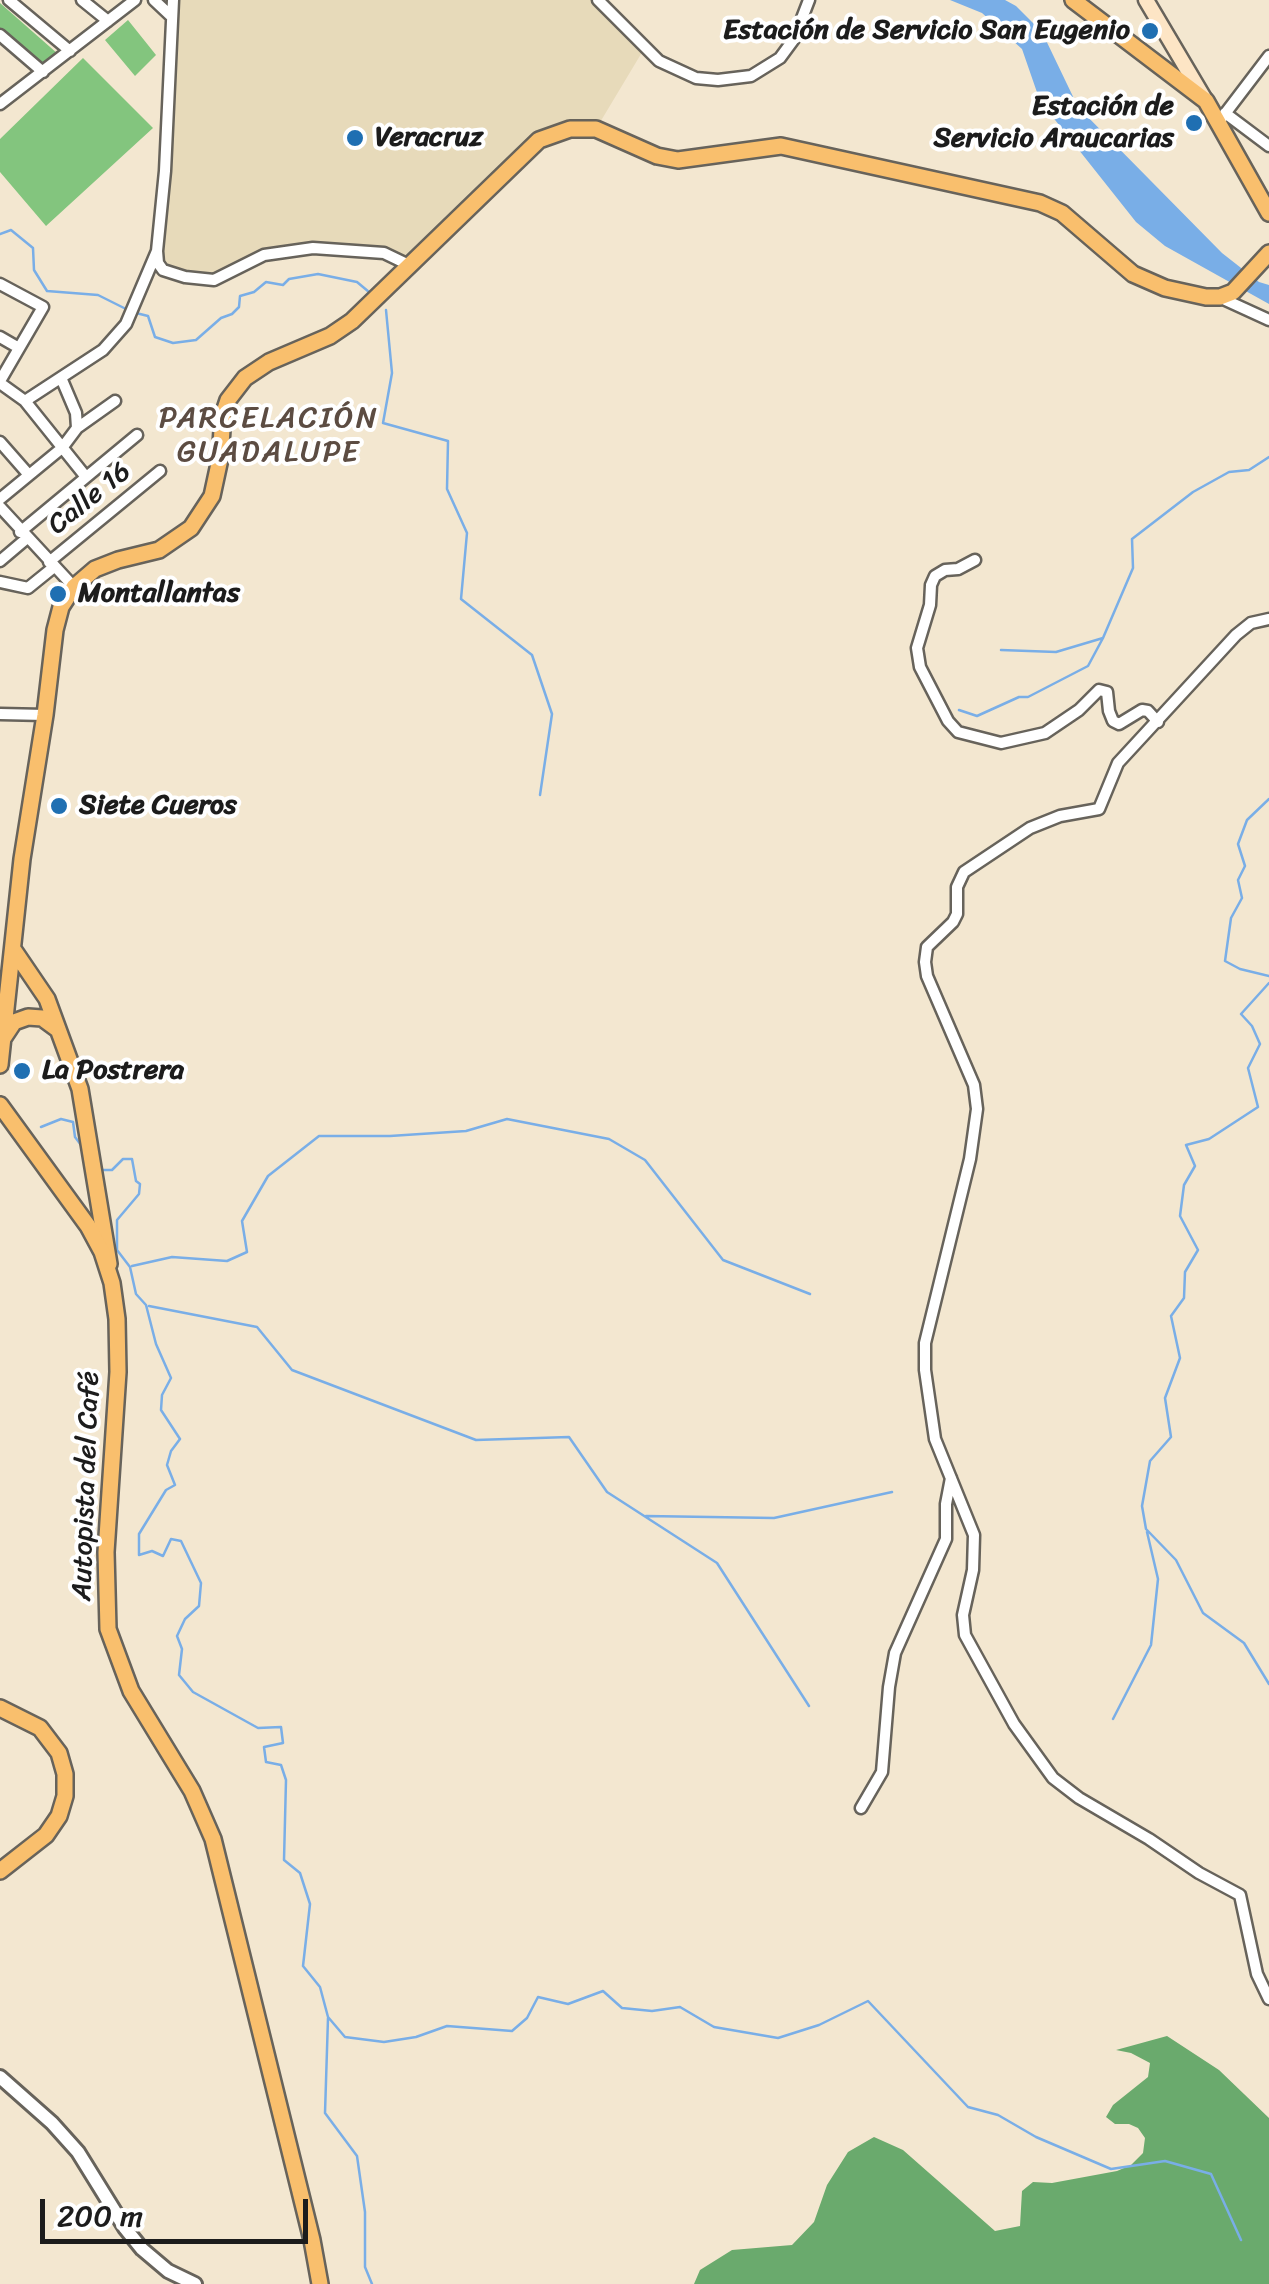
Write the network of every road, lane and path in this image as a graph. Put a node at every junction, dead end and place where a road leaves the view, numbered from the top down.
1 (9, 0) edge
2 (82, 0) edge
3 (134, 0) edge
4 (154, 0) edge
5 (173, 0) edge
6 (598, 0) edge
7 (1074, 0) edge
8 (1148, 1) edge
9 (807, 4) edge
10 (172, 16) junction
11 (108, 22) junction
12 (0, 36) edge
13 (70, 52) junction
14 (1269, 56) edge
15 (43, 72) junction
16 (1, 101) edge
17 (1206, 101) junction
18 (1221, 118) junction
19 (1269, 146) edge
20 (1269, 213) edge
21 (157, 250) junction
22 (1264, 261) edge
23 (411, 266) junction
24 (0, 284) edge
25 (1226, 294) junction
26 (1269, 320) edge
27 (0, 337) edge
28 (19, 348) junction
29 (62, 380) junction
30 (0, 382) edge
31 (25, 401) junction
32 (115, 401) dead end
33 (77, 428) junction
34 (137, 435) dead end
35 (0, 442) edge
36 (62, 448) junction
37 (160, 471) dead end
38 (29, 475) junction
39 (86, 477) junction
40 (0, 499) edge
41 (3, 516) edge
42 (23, 536) junction
43 (974, 560) dead end
44 (0, 561) edge
45 (51, 565) junction
46 (0, 582) edge
47 (74, 587) junction
48 (1268, 619) edge
49 (0, 714) edge
50 (45, 715) junction
51 (1158, 722) junction
52 (13, 949) junction
53 (60, 1032) junction
54 (3, 1038) junction
55 (0, 1065) edge
56 (0, 1105) edge
57 (112, 1283) junction
58 (952, 1477) junction
59 (0, 1708) edge
60 (861, 1808) dead end
61 (0, 1871) edge
62 (1269, 1999) edge
63 (0, 2076) edge
64 (195, 2284) edge
65 (320, 2284) edge

1 - 13 street
2 - 11 street
3 - 11 street
4 - 10 street
5 - 10 street
6 - 9 street
7 - 17 main road
8 - 17 main road
10 - 21 street
11 - 13 street
12 - 15 street
13 - 15 street
14 - 18 street
15 - 16 street
17 - 18 main road
18 - 19 street
18 - 20 main road
21 - 23 street
21 - 29 street
22 - 25 main road
23 - 25 main road
23 - 47 main road
24 - 28 street
25 - 26 street
27 - 28 street
28 - 30 street
29 - 31 street
29 - 33 street
30 - 31 street
31 - 36 street
32 - 33 street
33 - 36 street
34 - 39 street
35 - 38 street
36 - 38 street
36 - 39 street
37 - 45 street, Calle 16
38 - 40 street
39 - 42 street
41 - 42 street
42 - 44 street
42 - 45 street
43 - 51 street
45 - 46 street, Calle 16
45 - 47 street
47 - 50 main road
48 - 51 street
49 - 50 street
50 - 52 main road
51 - 58 street
52 - 53 main road
52 - 54 main road
53 - 54 main road
53 - 57 main road
54 - 55 main road
56 - 57 main road, Autopista del Café
57 - 65 main road, Autopista del Café
58 - 60 street
58 - 62 street
59 - 61 main road
63 - 64 street

